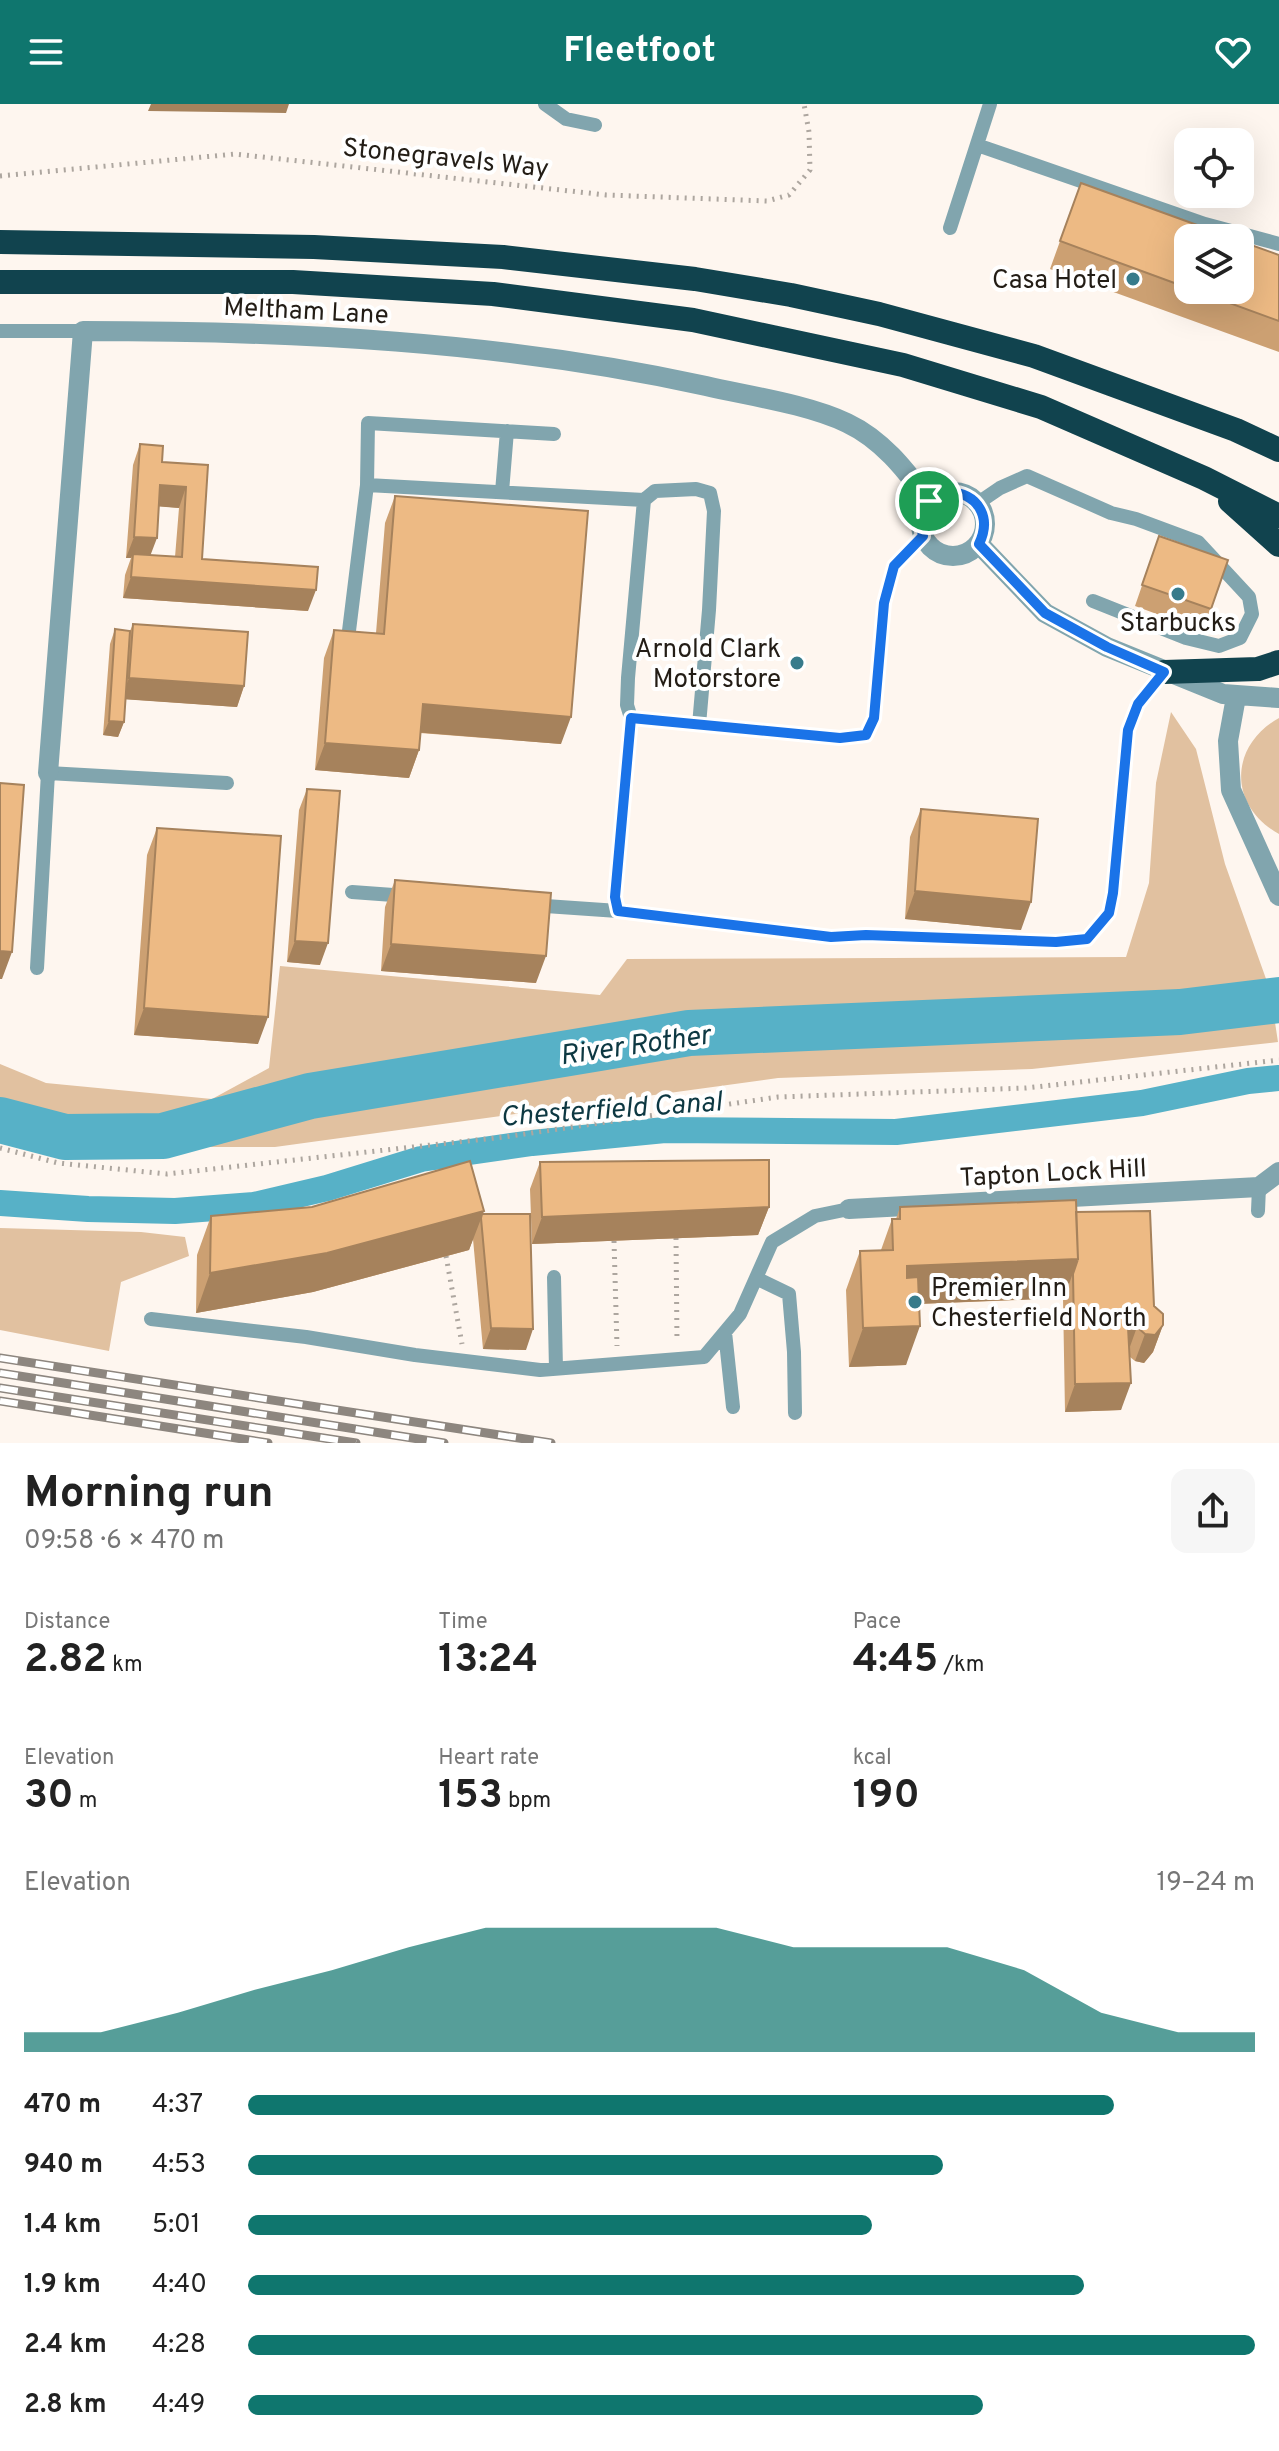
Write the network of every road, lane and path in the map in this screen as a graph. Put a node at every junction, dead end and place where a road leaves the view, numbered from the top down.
1 (545, 104) edge
2 (804, 104) edge
3 (990, 104) edge
4 (595, 125) dead end
5 (977, 145) junction
6 (0, 175) edge
7 (950, 228) dead end
8 (0, 242) edge
9 (1279, 244) edge
10 (0, 282) edge
11 (0, 331) edge
12 (83, 331) junction
13 (507, 431) junction
14 (554, 434) dead end
15 (1279, 450) edge
16 (1204, 478) junction
17 (367, 485) junction
18 (502, 492) junction
19 (644, 500) junction
20 (929, 501) junction
21 (978, 503) junction
22 (1279, 516) edge
23 (923, 536) junction
24 (979, 544) junction
25 (1279, 545) edge
26 (1093, 601) dead end
27 (346, 651) edge
28 (1279, 662) edge
29 (1164, 672) junction
30 (1236, 697) junction
31 (1279, 698) edge
32 (631, 718) junction
33 (699, 725) junction
34 (48, 773) junction
35 (227, 783) dead end
36 (352, 892) dead end
37 (1279, 896) edge
38 (415, 897) edge
39 (509, 903) edge
40 (618, 911) junction
41 (37, 968) dead end
42 (1279, 1060) edge
43 (0, 1148) edge
44 (1279, 1172) edge
45 (1259, 1187) junction
46 (849, 1209) joint
47 (1258, 1211) dead end
48 (676, 1238) edge
49 (614, 1241) dead end
50 (446, 1256) edge
51 (554, 1277) dead end
52 (756, 1278) junction
53 (151, 1319) dead end
54 (725, 1332) junction
55 (677, 1359) junction
56 (466, 1361) junction
57 (618, 1363) junction
58 (556, 1369) junction
59 (733, 1407) dead end
60 (795, 1413) dead end

1 - 4 lane
2 - 6 path, Stonegravels Way
3 - 5 lane
5 - 7 lane
5 - 9 lane
8 - 15 highway
10 - 16 highway
11 - 12 lane
12 - 20 street, Meltham Lane
12 - 34 street
13 - 14 lane
13 - 17 lane
13 - 18 lane
16 - 22 highway
16 - 25 highway
17 - 18 lane
17 - 27 lane
18 - 19 lane
19 - 32 lane
19 - 33 lane
20 - 21 street
20 - 23 street
21 - 24 street
21 - 26 lane
23 - 24 street
23 - 33 lane
24 - 29 street
28 - 29 highway
29 - 30 street
29 - 40 lane
30 - 31 street
30 - 37 street
32 - 33 lane
32 - 40 lane
34 - 35 lane
34 - 41 lane
36 - 38 lane
39 - 40 lane
42 - 43 path
44 - 45 street
45 - 46 street, Tapton Lock Hill
45 - 47 lane
46 - 52 lane
48 - 55 path
49 - 57 path
50 - 56 path
51 - 58 lane
52 - 54 lane
52 - 60 lane
53 - 56 lane
54 - 55 lane
54 - 59 lane
55 - 57 lane
56 - 58 lane
57 - 58 lane

